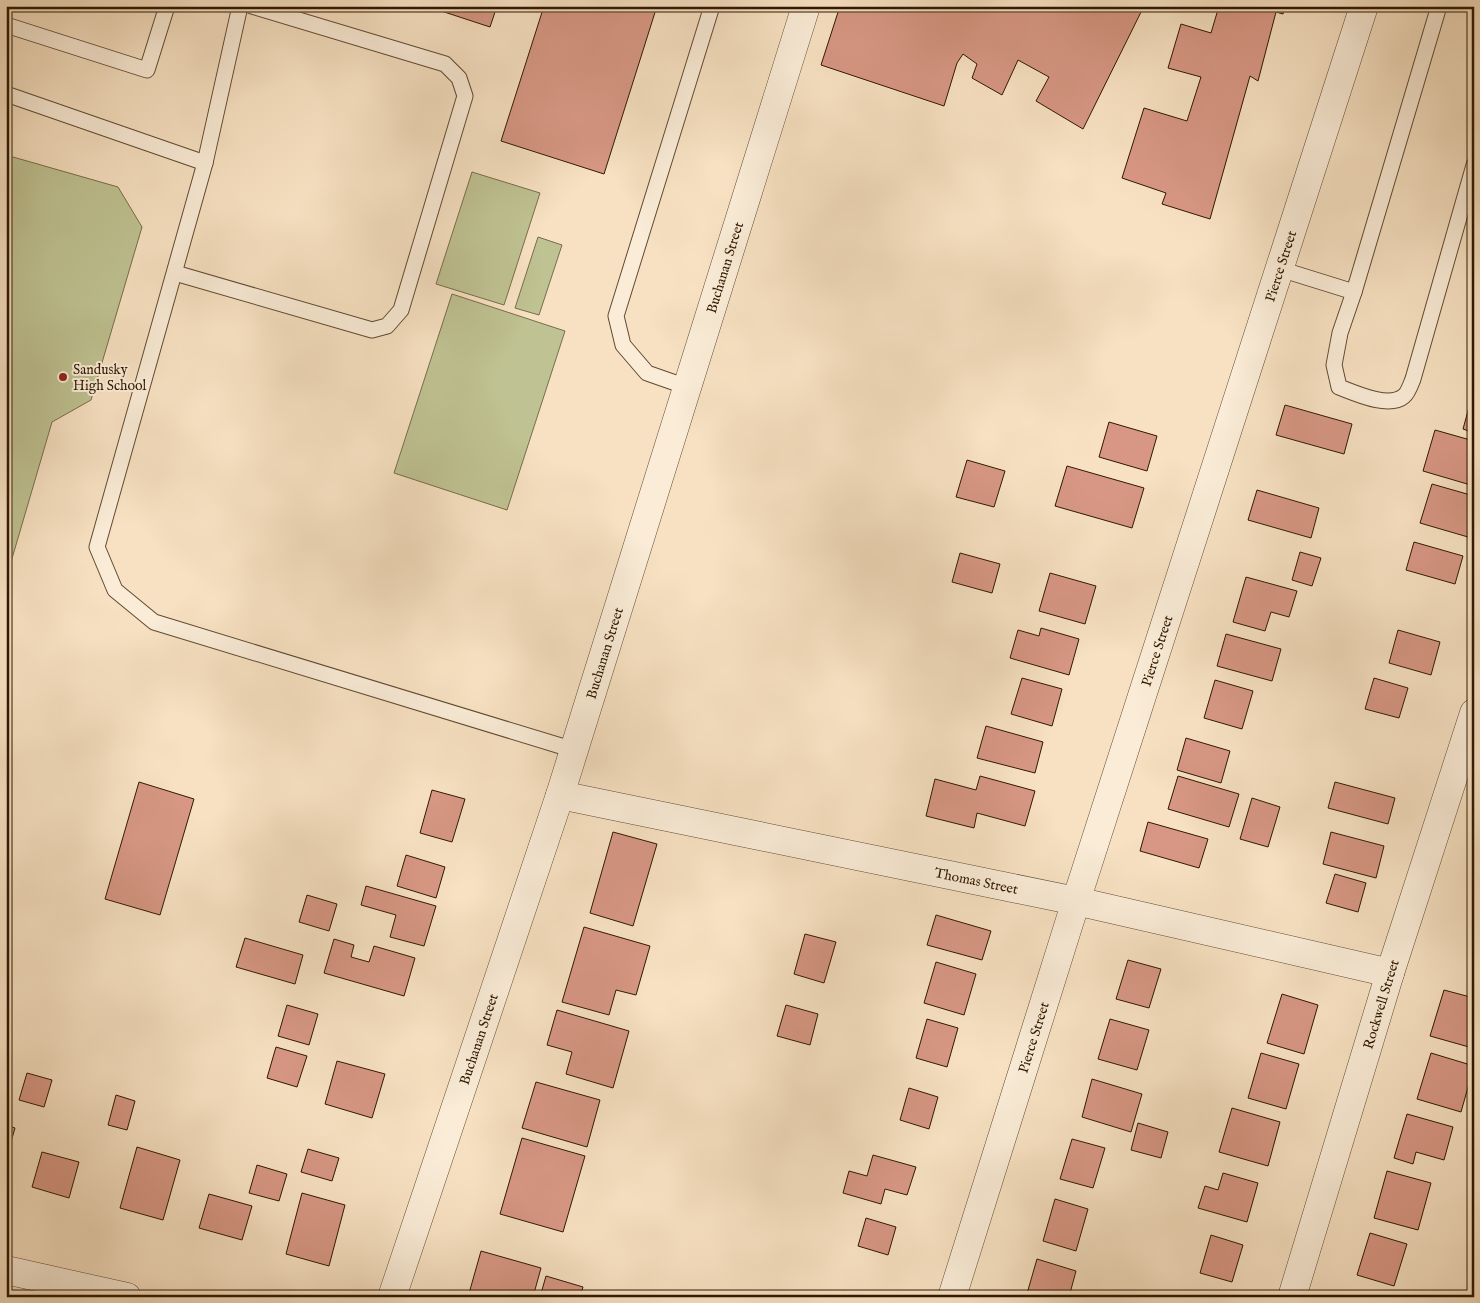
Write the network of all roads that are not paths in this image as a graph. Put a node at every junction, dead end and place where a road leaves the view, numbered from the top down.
1 (167, 6) edge
2 (240, 6) edge
3 (252, 6) edge
4 (712, 6) edge
5 (806, 6) edge
6 (1364, 6) edge
7 (1439, 6) edge
8 (6, 26) edge
9 (6, 94) edge
10 (205, 163) junction
11 (1474, 165) edge
12 (1280, 268) junction
13 (175, 272) junction
14 (1354, 292) junction
15 (687, 387) junction
16 (1474, 713) edge
17 (574, 750) junction
18 (560, 795) junction
19 (1076, 901) junction
20 (1390, 973) junction
21 (6, 1270) edge
22 (127, 1297) edge
23 (392, 1297) edge
24 (952, 1297) edge
25 (1292, 1297) edge

1 - 8 lane
2 - 10 lane
3 - 13 lane
4 - 15 lane
5 - 15 street, Buchanan Street
6 - 12 street, Pierce Street
7 - 14 lane
9 - 10 lane
10 - 13 lane
11 - 14 lane
12 - 14 lane
12 - 19 street, Pierce Street
13 - 17 lane
15 - 17 street, Buchanan Street
16 - 20 street, Rockwell Street
17 - 18 street, Buchanan Street
18 - 19 street, Thomas Street
18 - 23 street, Buchanan Street
19 - 20 street, Thomas Street
19 - 24 street, Pierce Street
20 - 25 street, Rockwell Street
21 - 22 street

